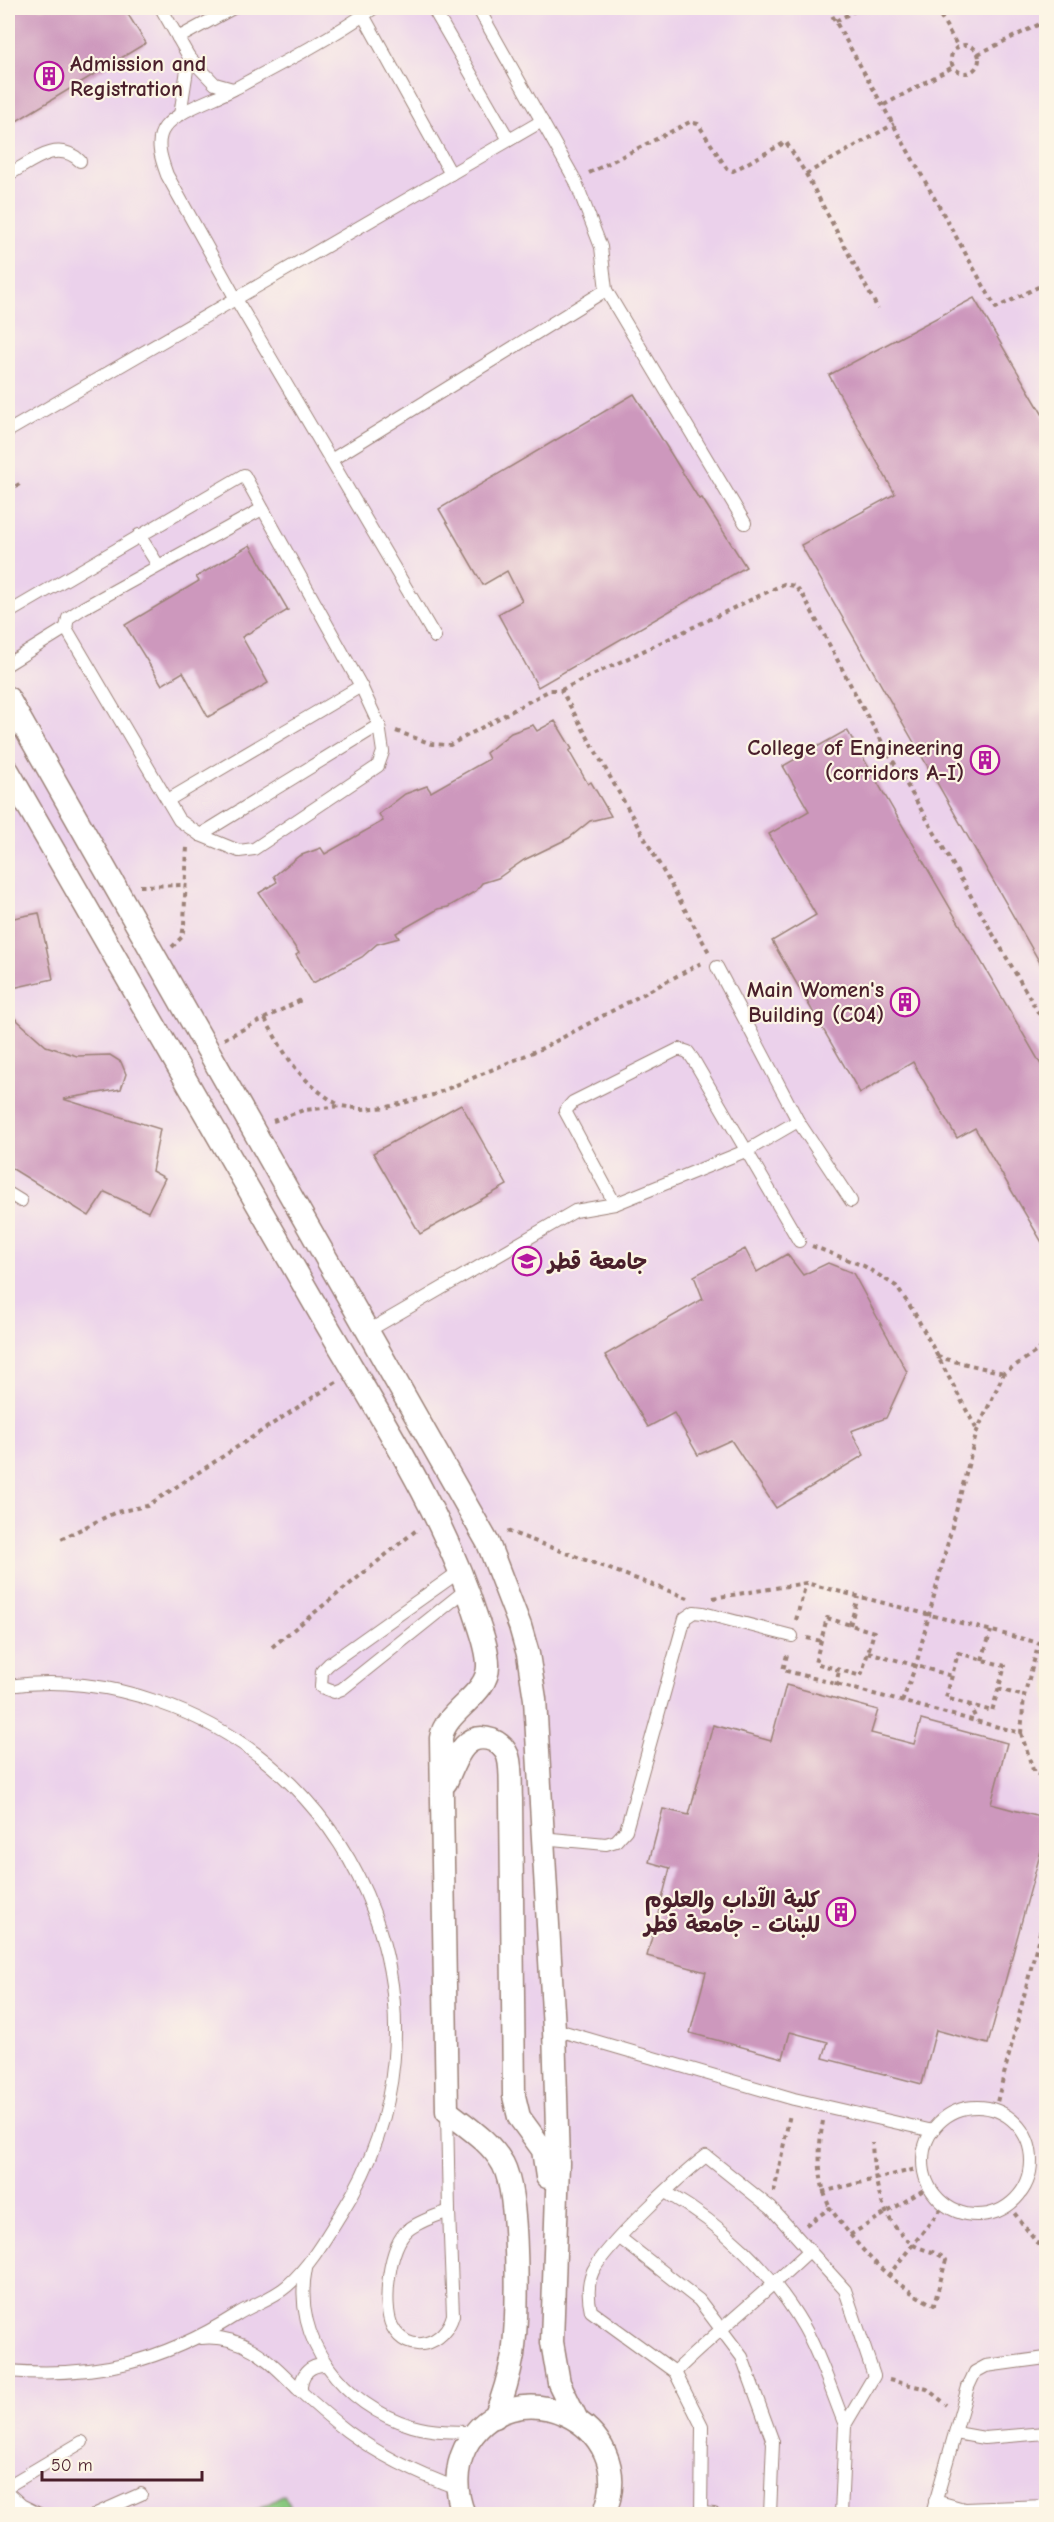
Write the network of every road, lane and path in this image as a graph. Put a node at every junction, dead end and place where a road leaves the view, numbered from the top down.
1 (160, 8) edge
2 (233, 8) edge
3 (374, 8) edge
4 (433, 8) edge
5 (478, 8) edge
6 (828, 8) edge
7 (860, 8) edge
8 (936, 8) edge
9 (363, 15) junction
10 (836, 21) junction
11 (1047, 21) edge
12 (178, 38) junction
13 (958, 47) junction
14 (978, 54) junction
15 (189, 57) junction
16 (953, 67) junction
17 (233, 89) junction
18 (884, 105) junction
19 (180, 116) junction
20 (542, 122) junction
21 (894, 124) junction
22 (509, 140) junction
23 (80, 161) dead end
24 (451, 174) junction
25 (806, 174) junction
26 (8, 176) edge
27 (575, 180) junction
28 (1047, 283) edge
29 (606, 290) junction
30 (236, 299) junction
31 (878, 309) dead end
32 (8, 430) edge
33 (331, 460) junction
34 (21, 483) dead end
35 (8, 491) edge
36 (262, 509) junction
37 (745, 523) dead end
38 (139, 536) junction
39 (158, 565) junction
40 (8, 613) edge
41 (66, 628) junction
42 (435, 637) dead end
43 (8, 664) edge
44 (361, 686) junction
45 (561, 690) junction
46 (8, 698) edge
47 (379, 724) junction
48 (8, 771) edge
49 (168, 800) junction
50 (194, 832) junction
51 (184, 885) junction
52 (122, 897) junction
53 (156, 956) junction
54 (717, 967) dead end
55 (303, 999) dead end
56 (265, 1019) junction
57 (1047, 1026) edge
58 (207, 1048) junction
59 (341, 1106) junction
60 (798, 1121) junction
61 (253, 1129) junction
62 (748, 1150) junction
63 (8, 1193) edge
64 (21, 1201) dead end
65 (851, 1201) dead end
66 (615, 1204) junction
67 (799, 1241) joint
68 (368, 1331) junction
69 (1047, 1345) edge
70 (936, 1357) junction
71 (353, 1370) junction
72 (1004, 1373) junction
73 (411, 1404) junction
74 (382, 1420) junction
75 (977, 1431) junction
76 (434, 1516) junction
77 (506, 1531) dead end
78 (61, 1539) dead end
79 (464, 1580) junction
80 (806, 1583) junction
81 (858, 1597) junction
82 (707, 1599) dead end
83 (696, 1600) dead end
84 (928, 1614) junction
85 (850, 1625) junction
86 (991, 1630) junction
87 (792, 1636) junction
88 (272, 1647) dead end
89 (868, 1652) junction
90 (982, 1660) junction
91 (915, 1665) junction
92 (839, 1670) junction
93 (952, 1676) junction
94 (8, 1686) edge
95 (836, 1686) junction
96 (998, 1689) junction
97 (1024, 1696) junction
98 (902, 1702) junction
99 (969, 1704) junction
100 (977, 1722) junction
101 (1021, 1733) junction
102 (1047, 1776) edge
103 (442, 1790) junction
104 (541, 1838) junction
105 (1047, 1910) edge
106 (554, 2029) junction
107 (794, 2099) junction
108 (826, 2106) junction
109 (447, 2110) junction
110 (995, 2110) junction
111 (933, 2130) junction
112 (872, 2143) dead end
113 (924, 2167) junction
114 (873, 2178) junction
115 (930, 2186) junction
116 (822, 2192) junction
117 (667, 2193) junction
118 (945, 2204) junction
119 (1009, 2206) junction
120 (771, 2208) junction
121 (830, 2208) junction
122 (449, 2211) junction
123 (885, 2213) junction
124 (558, 2219) junction
125 (795, 2233) junction
126 (850, 2235) junction
127 (620, 2238) junction
128 (913, 2245) junction
129 (810, 2251) junction
130 (1047, 2255) edge
131 (307, 2263) junction
132 (888, 2276) junction
133 (774, 2285) junction
134 (720, 2328) junction
135 (197, 2338) junction
136 (1047, 2358) edge
137 (327, 2365) junction
138 (8, 2372) edge
139 (675, 2372) junction
140 (874, 2376) junction
141 (300, 2391) junction
142 (961, 2416) junction
143 (495, 2417) junction
144 (577, 2420) junction
145 (846, 2425) junction
146 (476, 2432) junction
147 (956, 2433) junction
148 (1047, 2433) edge
149 (82, 2442) dead end
150 (8, 2486) edge
151 (457, 2488) junction
152 (8, 2493) edge
153 (141, 2494) dead end
154 (935, 2500) junction
155 (1047, 2506) edge
156 (39, 2514) edge
157 (96, 2514) edge
158 (464, 2514) edge
159 (604, 2514) edge
160 (706, 2514) edge
161 (770, 2514) edge
162 (841, 2514) edge
163 (932, 2514) edge

1 - 12 lane
2 - 12 lane
3 - 9 lane
4 - 22 lane
5 - 20 lane
6 - 10 path
7 - 10 path
8 - 13 path
9 - 17 lane
9 - 24 lane
10 - 18 path
11 - 14 path
12 - 15 lane
13 - 14 path
13 - 16 path
14 - 16 path
15 - 17 lane
15 - 19 lane
16 - 18 path
17 - 19 lane
18 - 21 path
19 - 30 lane
20 - 22 lane
20 - 27 lane
21 - 25 path
21 - 28 path
22 - 24 lane
23 - 26 lane
24 - 30 lane
25 - 27 path
25 - 31 path
27 - 29 lane
29 - 33 lane
29 - 37 lane
30 - 32 lane
30 - 33 lane
33 - 42 lane
34 - 35 path
36 - 38 lane
36 - 39 lane
36 - 44 lane
38 - 39 lane
38 - 40 lane
39 - 41 lane
41 - 43 lane
41 - 49 lane
44 - 47 lane
44 - 49 lane
45 - 47 path
45 - 57 path
45 - 59 path
46 - 52 street
47 - 50 lane
47 - 50 lane
48 - 71 street
49 - 50 lane
50 - 51 path
51 - 52 path
51 - 53 path
52 - 53 street
53 - 58 street
54 - 60 lane
55 - 56 path
56 - 58 path
56 - 59 path
58 - 61 street
59 - 61 path
60 - 62 lane
60 - 65 lane
61 - 68 street
62 - 66 lane
62 - 66 lane
62 - 67 lane
63 - 64 lane
66 - 68 lane
67 - 70 path
68 - 73 street
69 - 72 path
70 - 72 path
70 - 75 path
71 - 74 street
71 - 78 path
72 - 75 path
73 - 74 street
73 - 104 street
74 - 76 street
75 - 84 path
76 - 79 street
76 - 88 path
77 - 83 path
79 - 79 lane
79 - 103 street
80 - 81 path
80 - 82 path
80 - 87 path
81 - 84 path
81 - 85 path
84 - 86 path
84 - 91 path
85 - 89 path
85 - 92 path
86 - 90 path
86 - 97 path
87 - 95 path
87 - 104 lane
89 - 91 path
89 - 92 path
90 - 93 path
90 - 96 path
91 - 93 path
91 - 98 path
92 - 95 path
93 - 99 path
94 - 131 lane
95 - 98 path
96 - 97 path
96 - 99 path
97 - 101 path
98 - 100 path
99 - 100 path
100 - 101 path
101 - 102 path
103 - 109 street
103 - 124 street
104 - 106 street
105 - 110 path
106 - 107 lane
106 - 124 street
107 - 108 lane
107 - 120 path
108 - 111 lane
108 - 116 path
109 - 122 lane
109 - 143 street
110 - 111 lane
110 - 119 lane
111 - 113 lane
112 - 114 path
113 - 114 path
113 - 115 lane
114 - 116 path
114 - 123 path
115 - 118 lane
115 - 123 path
116 - 121 path
117 - 120 lane
117 - 127 lane
117 - 133 lane
118 - 119 lane
118 - 128 path
119 - 130 path
120 - 125 lane
121 - 125 path
121 - 126 path
122 - 122 lane
123 - 126 path
123 - 128 path
124 - 144 street
125 - 129 lane
126 - 132 path
127 - 134 lane
127 - 139 lane
128 - 132 path
128 - 132 path
129 - 133 lane
129 - 140 lane
131 - 135 lane
131 - 137 lane
133 - 134 lane
133 - 145 lane
134 - 139 lane
134 - 161 lane
135 - 138 lane
135 - 141 lane
136 - 142 lane
137 - 141 lane
137 - 146 lane
139 - 160 lane
140 - 142 path
140 - 145 lane
141 - 151 lane
142 - 147 lane
143 - 144 street
143 - 146 street
144 - 159 street
145 - 162 lane
146 - 151 street
147 - 148 lane
147 - 154 lane
149 - 150 lane
151 - 158 street
152 - 156 lane
153 - 157 lane
154 - 155 lane
154 - 163 lane

